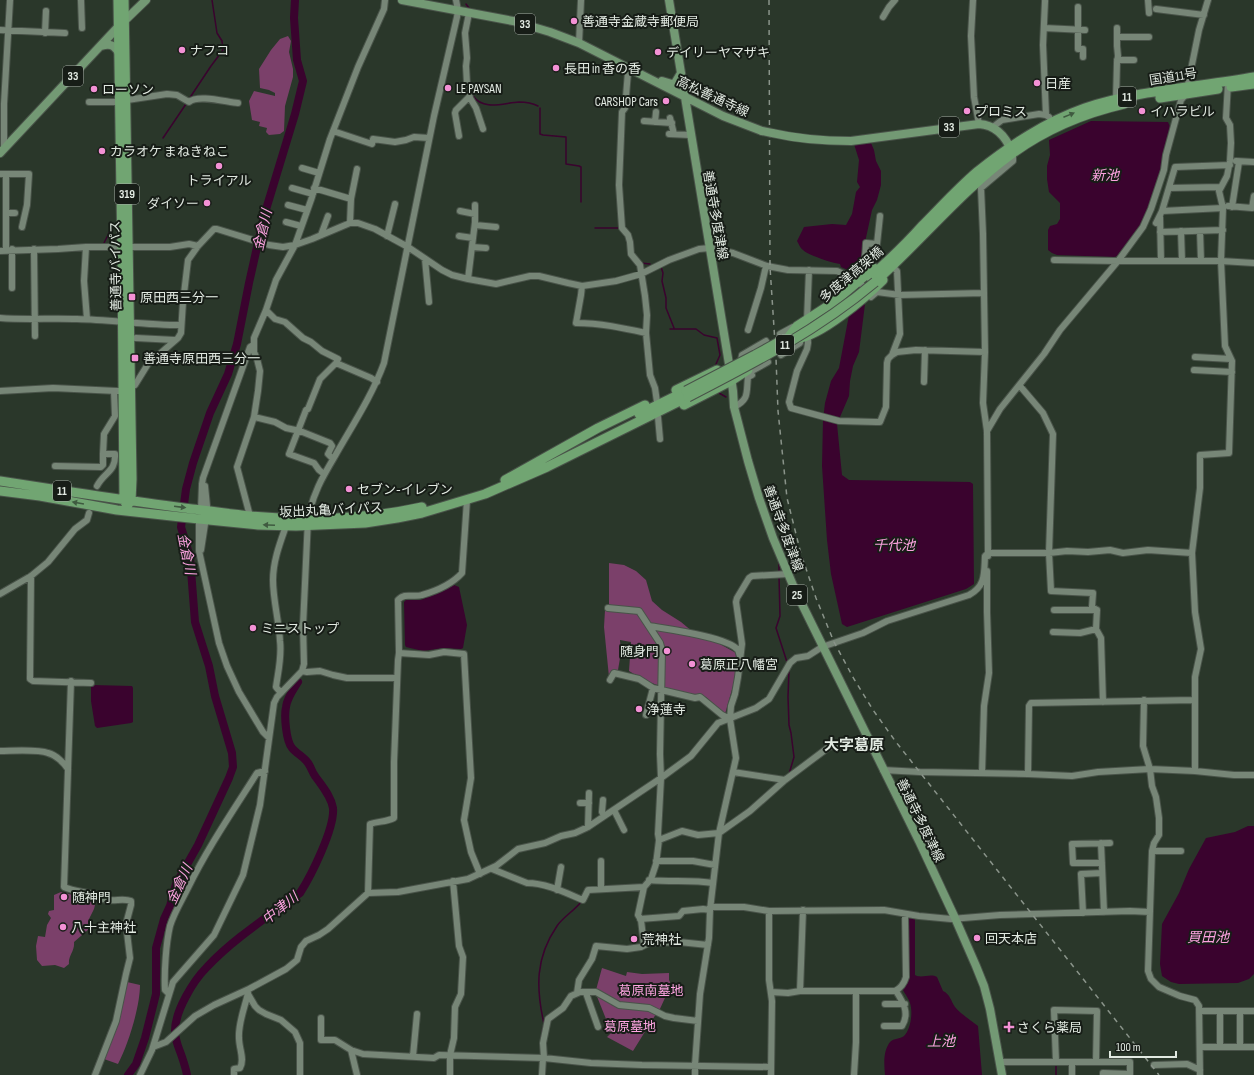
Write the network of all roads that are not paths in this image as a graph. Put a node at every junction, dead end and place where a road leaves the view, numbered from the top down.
1 (10, 0) edge
2 (81, 0) edge
3 (118, 0) edge
4 (126, 0) edge
5 (146, 0) edge
6 (386, 0) edge
7 (402, 0) edge
8 (456, 0) edge
9 (581, 0) edge
10 (668, 0) edge
11 (895, 0) edge
12 (973, 0) edge
13 (1148, 0) edge
14 (1208, 0) edge
15 (1045, 1) dead end
16 (140, 6) junction
17 (1078, 7) dead end
18 (458, 10) junction
19 (1156, 10) dead end
20 (46, 11) dead end
21 (469, 13) junction
22 (1149, 13) dead end
23 (1204, 15) junction
24 (883, 17) dead end
25 (121, 24) junction
26 (82, 28) dead end
27 (1044, 28) junction
28 (1117, 28) dead end
29 (1078, 29) junction
30 (0, 30) edge
31 (8, 30) junction
32 (1085, 30) dead end
33 (45, 33) junction
34 (65, 33) dead end
35 (1117, 37) junction
36 (1148, 37) dead end
37 (579, 44) junction
38 (101, 46) junction
39 (119, 53) junction
40 (1082, 58) dead end
41 (1117, 60) junction
42 (1134, 60) dead end
43 (628, 72) dead end
44 (681, 73) junction
45 (640, 74) junction
46 (1254, 78) edge
47 (1254, 84) edge
48 (682, 85) junction
49 (1228, 85) junction
50 (1187, 90) junction
51 (675, 92) junction
52 (684, 96) junction
53 (470, 98) junction
54 (123, 100) junction
55 (1116, 100) junction
56 (89, 102) dead end
57 (238, 103) dead end
58 (2, 104) edge
59 (656, 112) dead end
60 (687, 114) junction
61 (724, 116) junction
62 (1049, 118) junction
63 (644, 121) dead end
64 (655, 122) junction
65 (979, 124) junction
66 (993, 127) junction
67 (483, 129) dead end
68 (333, 131) junction
69 (690, 135) junction
70 (459, 136) dead end
71 (429, 138) junction
72 (1012, 150) junction
73 (2, 151) edge
74 (1239, 162) junction
75 (1254, 162) edge
76 (1230, 163) junction
77 (302, 168) dead end
78 (357, 169) dead end
79 (991, 170) junction
80 (978, 172) junction
81 (319, 173) junction
82 (3, 174) edge
83 (1221, 187) junction
84 (292, 188) dead end
85 (1168, 188) junction
86 (314, 191) junction
87 (1254, 196) edge
88 (351, 198) junction
89 (395, 204) dead end
90 (288, 205) dead end
91 (475, 205) dead end
92 (1232, 206) junction
93 (1223, 207) junction
94 (307, 210) junction
95 (460, 211) dead end
96 (6, 213) junction
97 (15, 213) dead end
98 (1161, 213) junction
99 (475, 214) junction
100 (328, 216) dead end
101 (880, 216) dead end
102 (286, 222) dead end
103 (350, 223) junction
104 (1156, 223) dead end
105 (475, 225) junction
106 (302, 226) junction
107 (22, 227) dead end
108 (496, 227) dead end
109 (1222, 230) junction
110 (1181, 231) junction
111 (1200, 231) junction
112 (1160, 232) junction
113 (321, 235) junction
114 (387, 236) junction
115 (459, 236) dead end
116 (473, 238) junction
117 (295, 245) junction
118 (125, 246) junction
119 (198, 246) junction
120 (86, 247) junction
121 (408, 247) junction
122 (472, 247) junction
123 (486, 248) dead end
124 (710, 248) junction
125 (34, 249) junction
126 (6, 250) edge
127 (426, 259) junction
128 (1054, 260) dead end
129 (1118, 261) junction
130 (1161, 261) junction
131 (1182, 261) junction
132 (1201, 261) junction
133 (1221, 261) junction
134 (1254, 263) edge
135 (766, 266) junction
136 (895, 268) junction
137 (809, 270) junction
138 (641, 274) junction
139 (468, 279) junction
140 (873, 279) junction
141 (856, 280) junction
142 (582, 286) junction
143 (12, 288) dead end
144 (984, 293) junction
145 (869, 294) junction
146 (898, 295) junction
147 (428, 302) dead end
148 (266, 310) junction
149 (0, 318) edge
150 (87, 319) junction
151 (36, 320) junction
152 (807, 320) junction
153 (126, 322) junction
154 (181, 325) junction
155 (796, 328) junction
156 (748, 330) dead end
157 (646, 333) junction
158 (35, 336) dead end
159 (804, 337) junction
160 (136, 338) dead end
161 (176, 340) junction
162 (766, 341) dead end
163 (253, 345) junction
164 (925, 350) junction
165 (984, 352) junction
166 (781, 355) dead end
167 (892, 355) junction
168 (1195, 357) dead end
169 (740, 360) junction
170 (1231, 360) junction
171 (768, 362) dead end
172 (336, 363) junction
173 (729, 364) junction
174 (1194, 370) dead end
175 (750, 372) junction
176 (1232, 372) junction
177 (731, 381) junction
178 (377, 382) junction
179 (924, 382) dead end
180 (1020, 386) junction
181 (122, 390) junction
182 (0, 391) edge
183 (687, 394) junction
184 (657, 400) junction
185 (734, 407) junction
186 (254, 417) junction
187 (658, 418) junction
188 (298, 430) junction
189 (987, 432) junction
190 (660, 439) dead end
191 (103, 454) junction
192 (333, 459) junction
193 (55, 466) dead end
194 (324, 474) junction
195 (128, 478) junction
196 (505, 480) junction
197 (0, 481) edge
198 (97, 486) dead end
199 (0, 491) edge
200 (116, 492) junction
201 (485, 494) junction
202 (91, 496) junction
203 (467, 500) junction
204 (142, 502) junction
205 (129, 505) junction
206 (204, 508) junction
207 (158, 509) junction
208 (89, 513) dead end
209 (250, 516) junction
210 (202, 522) junction
211 (308, 522) junction
212 (286, 526) junction
213 (988, 553) junction
214 (1049, 553) junction
215 (1192, 553) junction
216 (788, 574) junction
217 (31, 576) junction
218 (0, 594) edge
219 (608, 608) dead end
220 (1054, 610) dead end
221 (1097, 610) junction
222 (303, 626) junction
223 (649, 626) junction
224 (278, 628) junction
225 (1096, 629) junction
226 (1053, 632) dead end
227 (822, 647) junction
228 (399, 653) junction
229 (740, 656) junction
230 (302, 670) junction
231 (397, 678) junction
232 (610, 680) dead end
233 (70, 681) junction
234 (91, 683) dead end
235 (653, 688) junction
236 (661, 690) junction
237 (281, 693) junction
238 (1144, 700) junction
239 (1194, 700) junction
240 (1103, 702) junction
241 (646, 715) dead end
242 (730, 719) junction
243 (269, 738) junction
244 (872, 746) junction
245 (0, 751) edge
246 (68, 769) junction
247 (1150, 769) junction
248 (884, 770) junction
249 (265, 771) junction
250 (1195, 771) junction
251 (733, 772) junction
252 (982, 773) junction
253 (1028, 774) junction
254 (1254, 774) edge
255 (661, 778) junction
256 (785, 780) junction
257 (589, 793) dead end
258 (603, 800) dead end
259 (580, 803) dead end
260 (589, 803) junction
261 (614, 810) junction
262 (604, 816) junction
263 (588, 827) junction
264 (624, 830) dead end
265 (719, 833) junction
266 (659, 840) junction
267 (1101, 843) junction
268 (1110, 843) dead end
269 (1152, 851) junction
270 (1181, 851) dead end
271 (601, 861) dead end
272 (656, 861) junction
273 (1102, 863) junction
274 (716, 864) junction
275 (561, 867) dead end
276 (492, 869) junction
277 (1102, 873) junction
278 (480, 874) junction
279 (649, 880) junction
280 (454, 881) junction
281 (713, 883) junction
282 (644, 888) junction
283 (601, 889) junction
284 (557, 890) junction
285 (368, 893) junction
286 (711, 908) junction
287 (769, 910) junction
288 (803, 910) junction
289 (1104, 912) junction
290 (1150, 912) junction
291 (1083, 913) junction
292 (905, 914) junction
293 (955, 918) junction
294 (640, 919) junction
295 (644, 945) junction
296 (708, 945) junction
297 (896, 990) junction
298 (800, 991) junction
299 (856, 991) junction
300 (248, 992) junction
301 (586, 992) junction
302 (771, 992) junction
303 (577, 993) junction
304 (169, 994) junction
305 (885, 1004) dead end
306 (904, 1004) junction
307 (1199, 1011) junction
308 (1220, 1011) junction
309 (1240, 1011) junction
310 (1254, 1011) edge
311 (417, 1014) dead end
312 (321, 1018) dead end
313 (698, 1021) junction
314 (884, 1026) dead end
315 (598, 1027) dead end
316 (153, 1047) junction
317 (1200, 1047) junction
318 (1220, 1047) junction
319 (1240, 1047) junction
320 (1254, 1047) edge
321 (351, 1050) junction
322 (450, 1055) junction
323 (413, 1056) junction
324 (544, 1058) junction
325 (1000, 1062) junction
326 (1056, 1062) junction
327 (1072, 1062) junction
328 (1096, 1062) junction
329 (695, 1065) junction
330 (1154, 1065) dead end
331 (771, 1067) junction
332 (1200, 1073) edge
333 (1130, 1074) edge
334 (95, 1075) edge
335 (140, 1075) edge
336 (234, 1075) edge
337 (300, 1075) edge
338 (356, 1075) edge
339 (450, 1075) edge
340 (542, 1075) edge
341 (696, 1075) edge
342 (771, 1075) edge
343 (854, 1075) edge
344 (1002, 1075) edge
345 (1072, 1075) edge
346 (1103, 1075) edge

1 - 31 street
2 - 26 street
3 - 25 highway, 善通寺バイパス / 319
4 - 16 main road
4 - 25 highway, 善通寺バイパス / 319
5 - 16 main road, 33
6 - 68 street
7 - 18 main road, 高松善通寺線 / 33
8 - 18 street
9 - 37 street
10 - 44 main road, 善通寺多度津線 / 25
11 - 24 street
12 - 65 street
13 - 22 street
14 - 23 street
15 - 27 street
16 - 25 main road, 33
17 - 29 street
18 - 21 main road, 高松善通寺線 / 33
18 - 71 street
19 - 23 street
20 - 33 street
21 - 37 main road, 高松善通寺線 / 33
21 - 53 street
23 - 50 street
25 - 38 main road, 33
25 - 39 highway, 善通寺バイパス / 319
25 - 54 highway, 善通寺バイパス / 319
27 - 29 street
27 - 62 street
28 - 35 street
29 - 32 street
29 - 40 street
30 - 31 street
31 - 33 street
31 - 58 street
33 - 34 street
35 - 36 street
35 - 41 street
37 - 45 main road, 高松善通寺線 / 33
38 - 39 main road
38 - 73 main road, 33
39 - 54 highway, 善通寺バイパス / 319
41 - 42 street
41 - 55 street
43 - 138 street
44 - 45 main road
44 - 48 main road, 善通寺多度津線 / 25
45 - 51 main road, 高松善通寺線 / 33
46 - 49 highway, 国道11号 / 11
47 - 49 highway, 国道11号 / 11
48 - 51 main road
48 - 52 main road, 善通寺多度津線 / 25
49 - 50 highway, 国道11号 / 11
49 - 76 street
50 - 55 highway, 国道11号 / 11
50 - 72 highway, 国道11号 / 11
50 - 129 street
51 - 52 main road, 高松善通寺線 / 33
52 - 60 main road, 善通寺多度津線 / 25
52 - 61 main road, 高松善通寺線 / 33
53 - 67 street
53 - 70 street
54 - 56 street
54 - 57 street
54 - 118 highway, 善通寺バイパス / 319
62 -> 55 highway, 国道11号 / 11
58 - 73 street
59 - 64 street
60 - 61 main road
60 - 69 main road, 善通寺多度津線 / 25
61 - 65 main road, 高松善通寺線 / 33, bridge
62 - 66 street
62 - 72 highway, 国道11号 / 11
63 - 64 street
64 - 69 street
65 - 66 main road, 高松善通寺線 / 33
66 - 72 main road
68 - 71 street
68 - 81 street
69 - 124 main road, 善通寺多度津線 / 25
71 - 121 street
72 - 79 highway, 多度津高架橋 / 11
72 - 80 highway, 多度津高架橋 / 11
72 - 144 street
74 - 75 street
74 - 76 street
74 - 92 street
76 - 83 street
76 - 85 street
77 - 81 street
78 - 88 street
79 - 136 highway
79 - 140 highway, 多度津高架橋 / 11
80 - 140 highway, 多度津高架橋 / 11
80 - 141 highway
81 - 86 street
82 - 96 street
82 - 107 street
83 - 85 street
83 - 93 street
84 - 86 street
85 - 98 street
86 - 88 street
86 - 94 street
87 - 92 street
88 - 103 street
89 - 114 street
90 - 94 street
91 - 99 street
92 - 93 street
93 - 98 street
93 - 109 street
94 - 106 street
95 - 99 street
96 - 97 street
96 - 126 street
98 - 104 street
98 - 112 street
99 - 105 street
100 - 113 street
101 - 141 street
102 - 106 street
103 - 113 street
103 - 114 street
105 - 108 street
105 - 116 street
106 - 117 street
109 - 111 street
109 - 133 street
110 - 111 street
110 - 112 street
110 - 131 street
111 - 132 street
112 - 130 street
113 - 117 street
114 - 121 street
115 - 116 street
116 - 122 street
117 - 119 street
117 - 148 street
118 - 119 street
118 - 120 street
118 - 153 highway, 善通寺バイパス / 319
119 - 154 street
120 - 125 street
120 - 150 street
121 - 127 street
121 - 178 street
122 - 123 street
122 - 139 street
124 - 135 street
124 - 138 street
124 - 173 main road, 善通寺多度津線 / 25
125 - 126 street
125 - 151 street
126 - 143 street
127 - 139 street
127 - 147 street
128 - 129 street
129 - 130 street
129 - 180 street
130 - 131 street
131 - 132 street
132 - 133 street
133 - 134 street
133 - 170 street
135 - 137 street
135 - 156 street
136 - 145 highway
136 - 146 street
137 - 141 street
137 - 152 street
138 - 142 street
138 - 157 street
139 - 142 street
140 - 183 highway, 多度津高架橋 / 11, bridge
141 - 145 street
141 - 152 highway
142 - 157 street
144 - 146 street
144 - 165 street
145 - 146 street
145 - 159 highway
146 - 167 street
148 - 163 street
148 - 172 street
149 - 151 street
150 - 151 street
150 - 153 street
151 - 158 street
152 - 155 highway
152 - 159 street
153 - 154 street
153 - 181 highway, 善通寺バイパス / 319
154 - 161 street
155 - 159 street
155 - 159 highway
157 - 184 street
159 - 166 street
159 - 167 street
160 - 161 street
161 - 181 street
162 - 169 street
163 - 186 street
163 - 206 street
164 - 165 street
164 - 167 street
164 - 179 street
165 - 189 street
168 - 170 street
169 - 173 highway
169 - 175 street
169 - 175 highway
170 - 176 street
171 - 175 street
172 - 178 street
172 - 188 street
173 - 177 main road, 善通寺多度津線 / 25
173 - 184 highway
174 - 176 street
175 - 177 highway
175 - 185 street
176 - 215 street
177 - 185 main road, 善通寺多度津線 / 25
177 - 187 highway
178 - 192 street
180 - 189 street
180 - 214 street
181 - 182 street
181 - 191 street
181 - 195 highway, 善通寺バイパス / 319
183 - 196 highway, 坂出丸亀バイパス / 11
183 - 201 highway, 坂出丸亀バイパス / 11
184 - 196 highway
185 - 216 main road, 善通寺多度津線 / 25
186 - 188 street
186 - 209 street
187 - 190 street
187 - 201 highway
188 - 192 street
188 - 194 street
189 - 213 street
191 - 193 street
191 - 198 street
192 - 194 street
194 - 211 street
195 - 200 highway
195 - 204 highway
195 - 205 highway, 善通寺バイパス / 319
196 - 211 highway, 坂出丸亀バイパス / 11
197 - 200 highway
197 - 202 highway, 坂出丸亀バイパス / 11
205 -> 199 highway, 坂出丸亀バイパス / 11
200 - 202 highway
201 - 203 highway, 坂出丸亀バイパス / 11
202 - 205 highway, 坂出丸亀バイパス / 11
203 - 211 highway, 坂出丸亀バイパス / 11
203 - 228 street
204 - 205 highway, 坂出丸亀バイパス / 11
204 - 207 highway, 坂出丸亀バイパス / 11
205 - 207 highway, 坂出丸亀バイパス / 11
207 -> 206 highway, 坂出丸亀バイパス / 11
206 - 209 highway, 坂出丸亀バイパス / 11
207 - 210 highway, 坂出丸亀バイパス / 11
208 - 217 street
209 - 211 highway, 坂出丸亀バイパス / 11
212 -> 210 highway, 坂出丸亀バイパス / 11
210 - 243 street
211 - 212 highway, 坂出丸亀バイパス / 11
211 - 222 street
212 - 224 street
213 - 214 street
213 - 227 street
213 - 252 street
214 - 215 street
214 - 221 street
215 - 239 street
216 - 227 main road, 善通寺多度津線 / 25
216 - 229 street
217 - 218 street
217 - 233 street
219 - 223 street
220 - 221 street
221 - 225 street
222 - 224 street
222 - 230 street
223 - 229 street
223 - 236 street
224 - 237 street
225 - 226 street
225 - 240 street
227 - 242 street
227 - 244 main road, 善通寺多度津線 / 25
228 - 231 street
228 - 278 street
229 - 242 street
230 - 231 street
230 - 237 street
231 - 285 street
232 - 235 street
233 - 234 street
233 - 246 street
235 - 236 street
235 - 241 street
236 - 242 street
236 - 255 street
237 - 243 street
238 - 239 street
238 - 240 street
238 - 247 street
239 - 250 street
240 - 253 street
242 - 251 street
242 - 255 street
243 - 249 street
244 - 248 main road, 善通寺多度津線 / 25
244 - 256 street
245 - 246 street
246 - 334 street
247 - 250 street
247 - 253 street
247 - 269 street
248 - 252 street
248 - 293 main road, 善通寺多度津線 / 25
249 - 304 street
249 - 304 street
250 - 254 street
251 - 256 street
251 - 265 street
252 - 253 street
255 - 261 street
255 - 266 street
256 - 265 street
257 - 260 street
258 - 262 street
259 - 260 street
260 - 263 street
261 - 262 street
261 - 264 street
262 - 263 street
263 - 276 street
265 - 266 street
265 - 274 street
266 - 272 street
267 - 268 street
267 - 273 street
267 - 273 street
269 - 270 street
269 - 290 street
271 - 283 street
272 - 274 street
272 - 279 street
273 - 277 street
274 - 281 street
275 - 284 street
276 - 278 street
276 - 284 street
277 - 289 street
277 - 291 street
278 - 280 street
279 - 281 street
279 - 282 street
280 - 285 street
280 - 322 street
281 - 286 street
282 - 283 street
282 - 294 street
283 - 284 street
285 - 300 street
286 - 287 street
286 - 294 street
286 - 296 street
287 - 288 street
287 - 302 street
288 - 292 street
288 - 298 street
289 - 290 street
289 - 291 street
290 - 307 street
291 - 293 street
292 - 293 street
292 - 297 street
293 - 325 main road, 善通寺多度津線 / 25
294 - 295 street
295 - 296 street
295 - 303 street
296 - 313 street
297 - 299 street
297 - 306 street
298 - 299 street
298 - 302 street
299 - 343 street
300 - 316 street
300 - 336 street
300 - 337 street
301 - 303 street
301 - 313 street
301 - 315 street
302 - 331 street
303 - 324 street
304 - 316 street
305 - 306 street
306 - 314 street
307 - 308 street
307 - 317 street
308 - 309 street
308 - 318 street
309 - 310 street
309 - 319 street
311 - 323 street
312 - 321 street
313 - 329 street
316 - 335 street
317 - 318 street
317 - 332 street
318 - 319 street
319 - 320 street
321 - 323 street
321 - 338 street
322 - 323 street
322 - 324 street
322 - 339 street
324 - 329 street
324 - 340 street
325 - 326 street
325 - 344 main road, 善通寺多度津線 / 25
326 - 327 street
326 - 328 street
327 - 328 street
327 - 345 street
328 - 333 street
329 - 331 street
329 - 341 street
330 - 332 street
331 - 342 street
333 - 346 street

